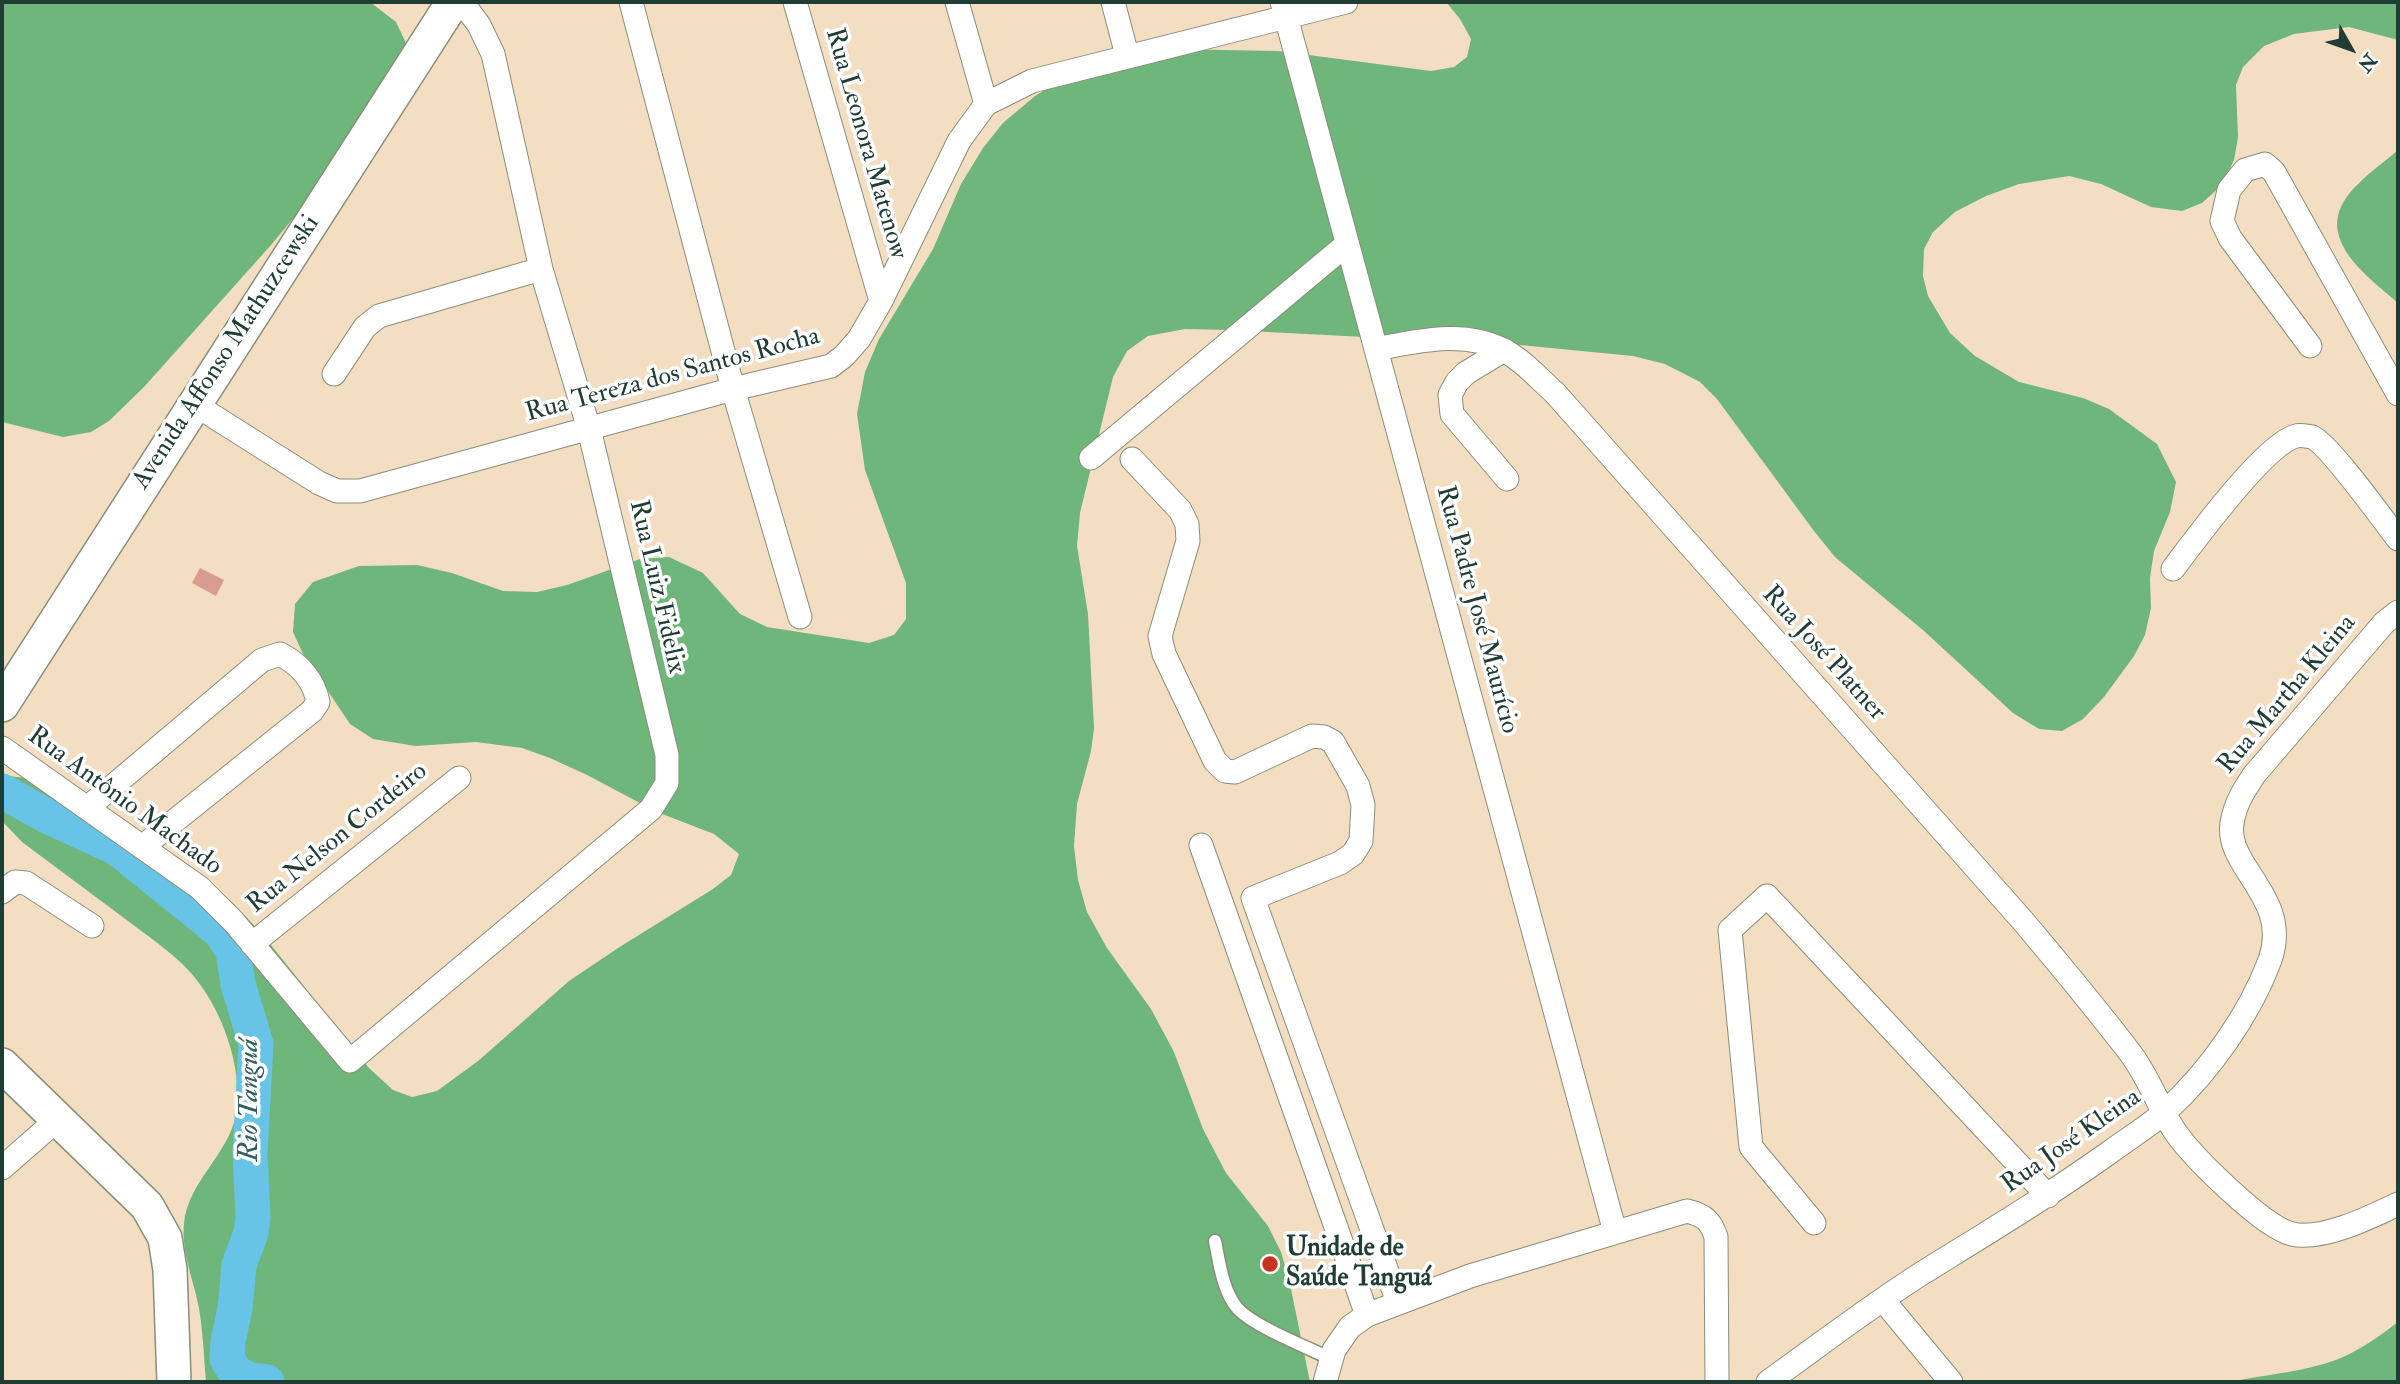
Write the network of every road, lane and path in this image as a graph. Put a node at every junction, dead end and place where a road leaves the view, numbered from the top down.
1 (453, 2) edge
2 (462, 2) edge
3 (631, 2) edge
4 (794, 2) edge
5 (957, 2) edge
6 (1113, 2) edge
7 (1346, 2) edge
8 (1284, 10) edge
9 (1126, 55) junction
10 (986, 104) junction
11 (1347, 244) junction
12 (541, 269) junction
13 (881, 301) junction
14 (2310, 346) dead end
15 (1376, 349) junction
16 (1504, 351) junction
17 (334, 374) dead end
18 (733, 389) junction
19 (2398, 394) edge
20 (194, 404) junction
21 (589, 429) junction
22 (1091, 458) dead end
23 (1132, 459) dead end
24 (1507, 479) dead end
25 (2398, 539) edge
26 (2173, 569) dead end
27 (2398, 612) edge
28 (800, 617) dead end
29 (2, 705) edge
30 (2, 748) edge
31 (459, 778) dead end
32 (87, 808) junction
33 (1201, 845) dead end
34 (142, 847) junction
35 (2, 892) edge
36 (92, 926) dead end
37 (252, 944) junction
38 (351, 1061) joint
39 (2, 1065) edge
40 (2165, 1111) junction
41 (58, 1119) junction
42 (2, 1168) edge
43 (2048, 1196) junction
44 (2398, 1204) edge
45 (1814, 1223) dead end
46 (1615, 1232) junction
47 (1215, 1241) dead end
48 (1883, 1300) junction
49 (1398, 1302) junction
50 (1367, 1315) junction
51 (1331, 1359) junction
52 (174, 1382) edge
53 (1325, 1382) edge
54 (1717, 1382) edge
55 (1768, 1382) edge
56 (1951, 1382) edge

1 - 20 street, Avenida Affonso Mathuzcewski
2 - 12 street, Rua Luiz Fidelix
3 - 18 street
4 - 13 street, Rua Leonora Matenow
5 - 10 street
6 - 9 street
7 - 8 street, Rua Tereza dos Santos Rocha
8 - 9 street, Rua Tereza dos Santos Rocha
8 - 11 street, Rua Padre José Maurício
9 - 10 street, Rua Tereza dos Santos Rocha
10 - 13 street, Rua Tereza dos Santos Rocha
11 - 15 street, Rua Padre José Maurício
11 - 22 street
12 - 17 street
12 - 21 street, Rua Luiz Fidelix
13 - 18 street, Rua Tereza dos Santos Rocha
14 - 19 street
15 - 16 street, Rua José Platner
15 - 46 street, Rua Padre José Maurício
16 - 24 street
16 - 40 street, Rua José Platner
18 - 21 street, Rua Tereza dos Santos Rocha
18 - 28 street
20 - 21 street, Rua Tereza dos Santos Rocha
20 - 29 street, Avenida Affonso Mathuzcewski
21 - 38 street, Rua Luiz Fidelix
23 - 49 street
25 - 26 street
27 - 40 street, Rua Martha Kleina
30 - 32 street, Rua Antônio Machado
31 - 37 street, Rua Nelson Cordeiro
32 - 34 street, Rua Antônio Machado
32 - 34 street
33 - 50 street
34 - 37 street, Rua Antônio Machado
35 - 36 street
37 - 38 street, Rua Antônio Machado
39 - 41 street
40 - 43 street, Rua José Kleina
40 - 44 street, Rua José Kleina
41 - 42 street
41 - 52 street
43 - 45 street
43 - 48 street, Rua José Kleina
46 - 49 street
46 - 54 street
47 - 51 lane
48 - 55 street, Rua José Kleina
48 - 56 street
49 - 50 street
50 - 51 street
51 - 53 street

